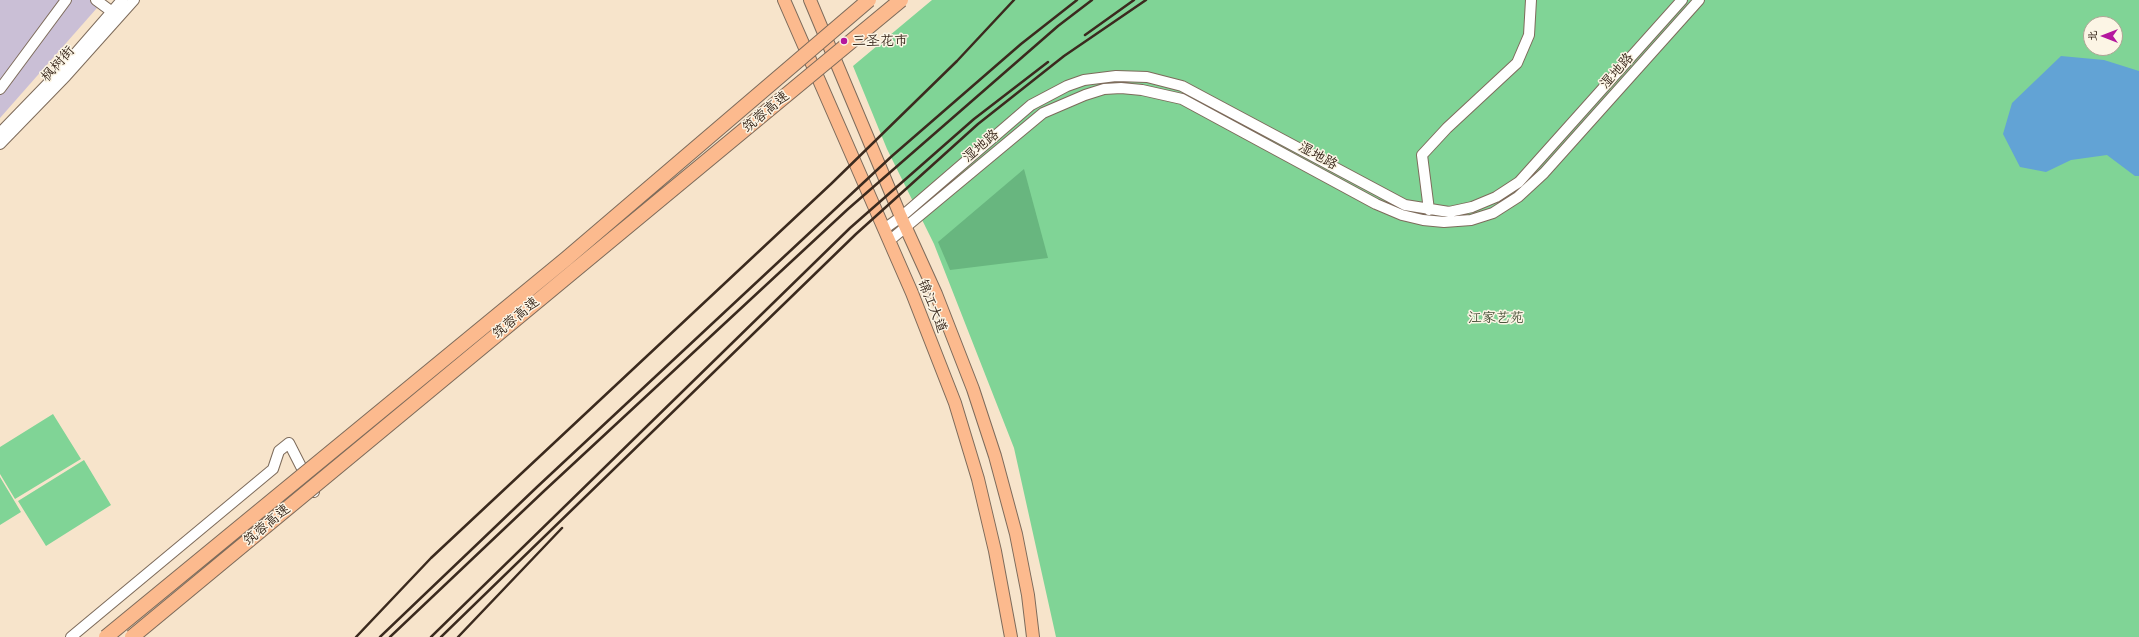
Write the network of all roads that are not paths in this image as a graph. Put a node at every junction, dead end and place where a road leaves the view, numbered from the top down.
1 (66, 0) edge
2 (96, 0) edge
3 (122, 0) edge
4 (134, 0) edge
5 (784, 0) edge
6 (810, 0) edge
7 (869, 0) edge
8 (901, 0) edge
9 (1531, 0) edge
10 (1682, 0) edge
11 (1699, 0) edge
12 (115, 14) junction
13 (0, 89) edge
14 (1256, 125) junction
15 (0, 133) edge
16 (1251, 135) junction
17 (0, 144) edge
18 (1428, 210) junction
19 (1429, 221) junction
20 (903, 222) junction
21 (884, 229) junction
22 (888, 241) junction
23 (314, 492) dead end
24 (71, 637) edge
25 (106, 637) edge
26 (132, 637) edge
27 (1010, 637) edge
28 (1033, 637) edge

1 - 13 street
2 - 12 street
3 - 12 street, 枫树街
4 - 12 street, 枫树街
5 - 21 main road, 锦江大道
6 - 20 main road, 锦江大道
7 - 25 highway, 筑蓉高速, bridge
8 - 26 highway, 筑蓉高速, bridge
9 - 18 street
10 - 18 street, 湿地路
11 - 19 street, 湿地路
12 - 15 street, 枫树街
12 - 17 street, 枫树街
14 - 16 street
14 - 18 street, 湿地路
14 - 20 street, 湿地路
16 - 19 street, 湿地路
16 - 20 street, 湿地路
18 - 19 street
20 - 21 street, 湿地路
20 - 22 street, 湿地路
20 - 28 main road, 锦江大道
21 - 22 main road, 锦江大道
22 - 27 main road, 锦江大道
23 - 24 street

